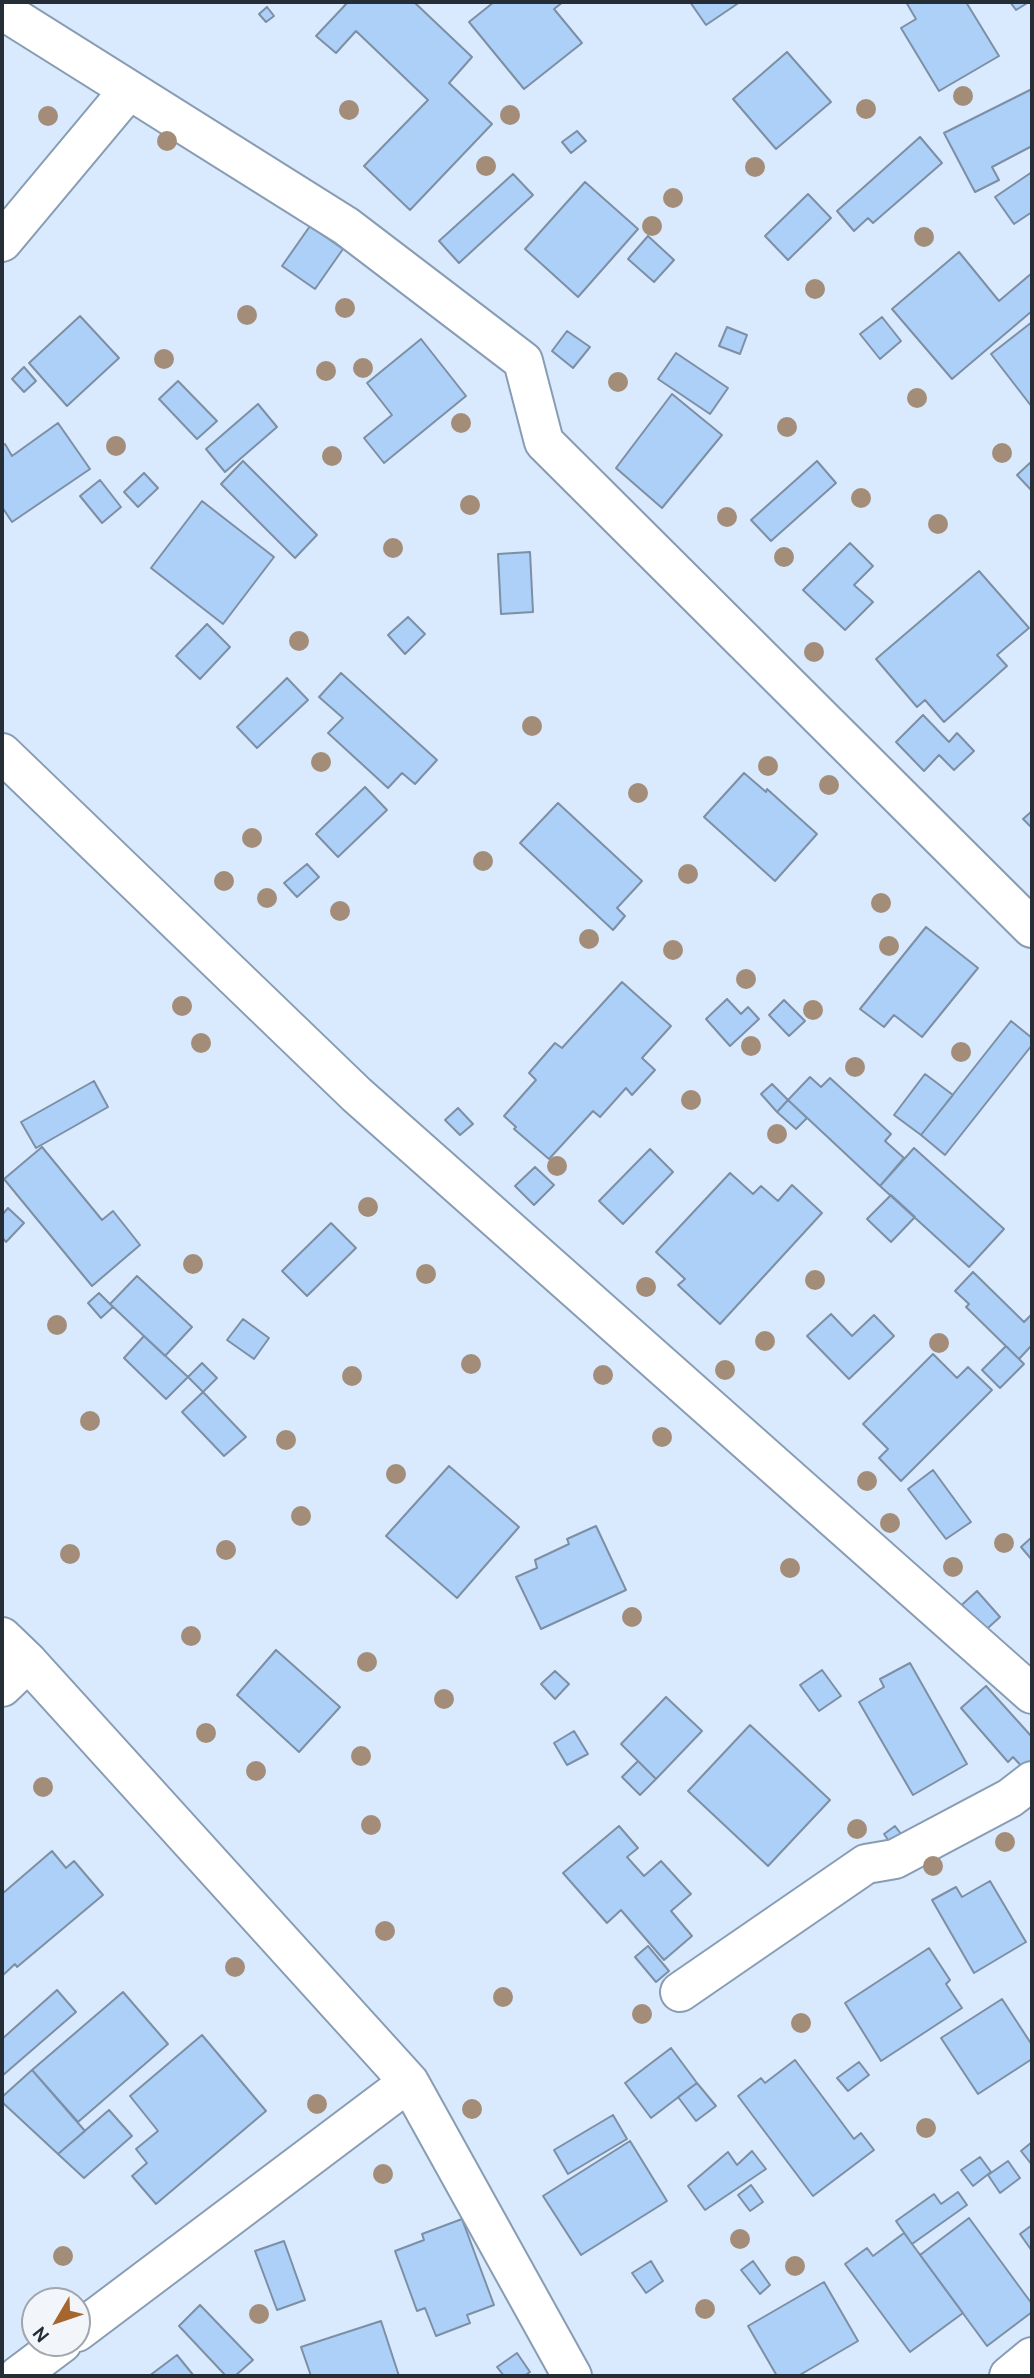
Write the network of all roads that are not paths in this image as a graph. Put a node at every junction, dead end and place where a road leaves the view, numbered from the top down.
1 (2, 10) edge
2 (129, 90) junction
3 (2, 242) edge
4 (2, 753) edge
5 (1032, 928) edge
6 (11, 1662) edge
7 (1032, 1694) edge
8 (1032, 1781) edge
9 (680, 1992) dead end
10 (409, 2082) junction
11 (91, 2321) edge
12 (43, 2357) edge
13 (1032, 2357) edge
14 (18, 2376) edge
15 (572, 2376) edge
16 (1009, 2376) edge

1 - 2 street
2 - 3 street
2 - 5 street
4 - 7 street
6 - 10 street
8 - 9 street
10 - 11 street
10 - 15 street
12 - 14 street
13 - 16 street

